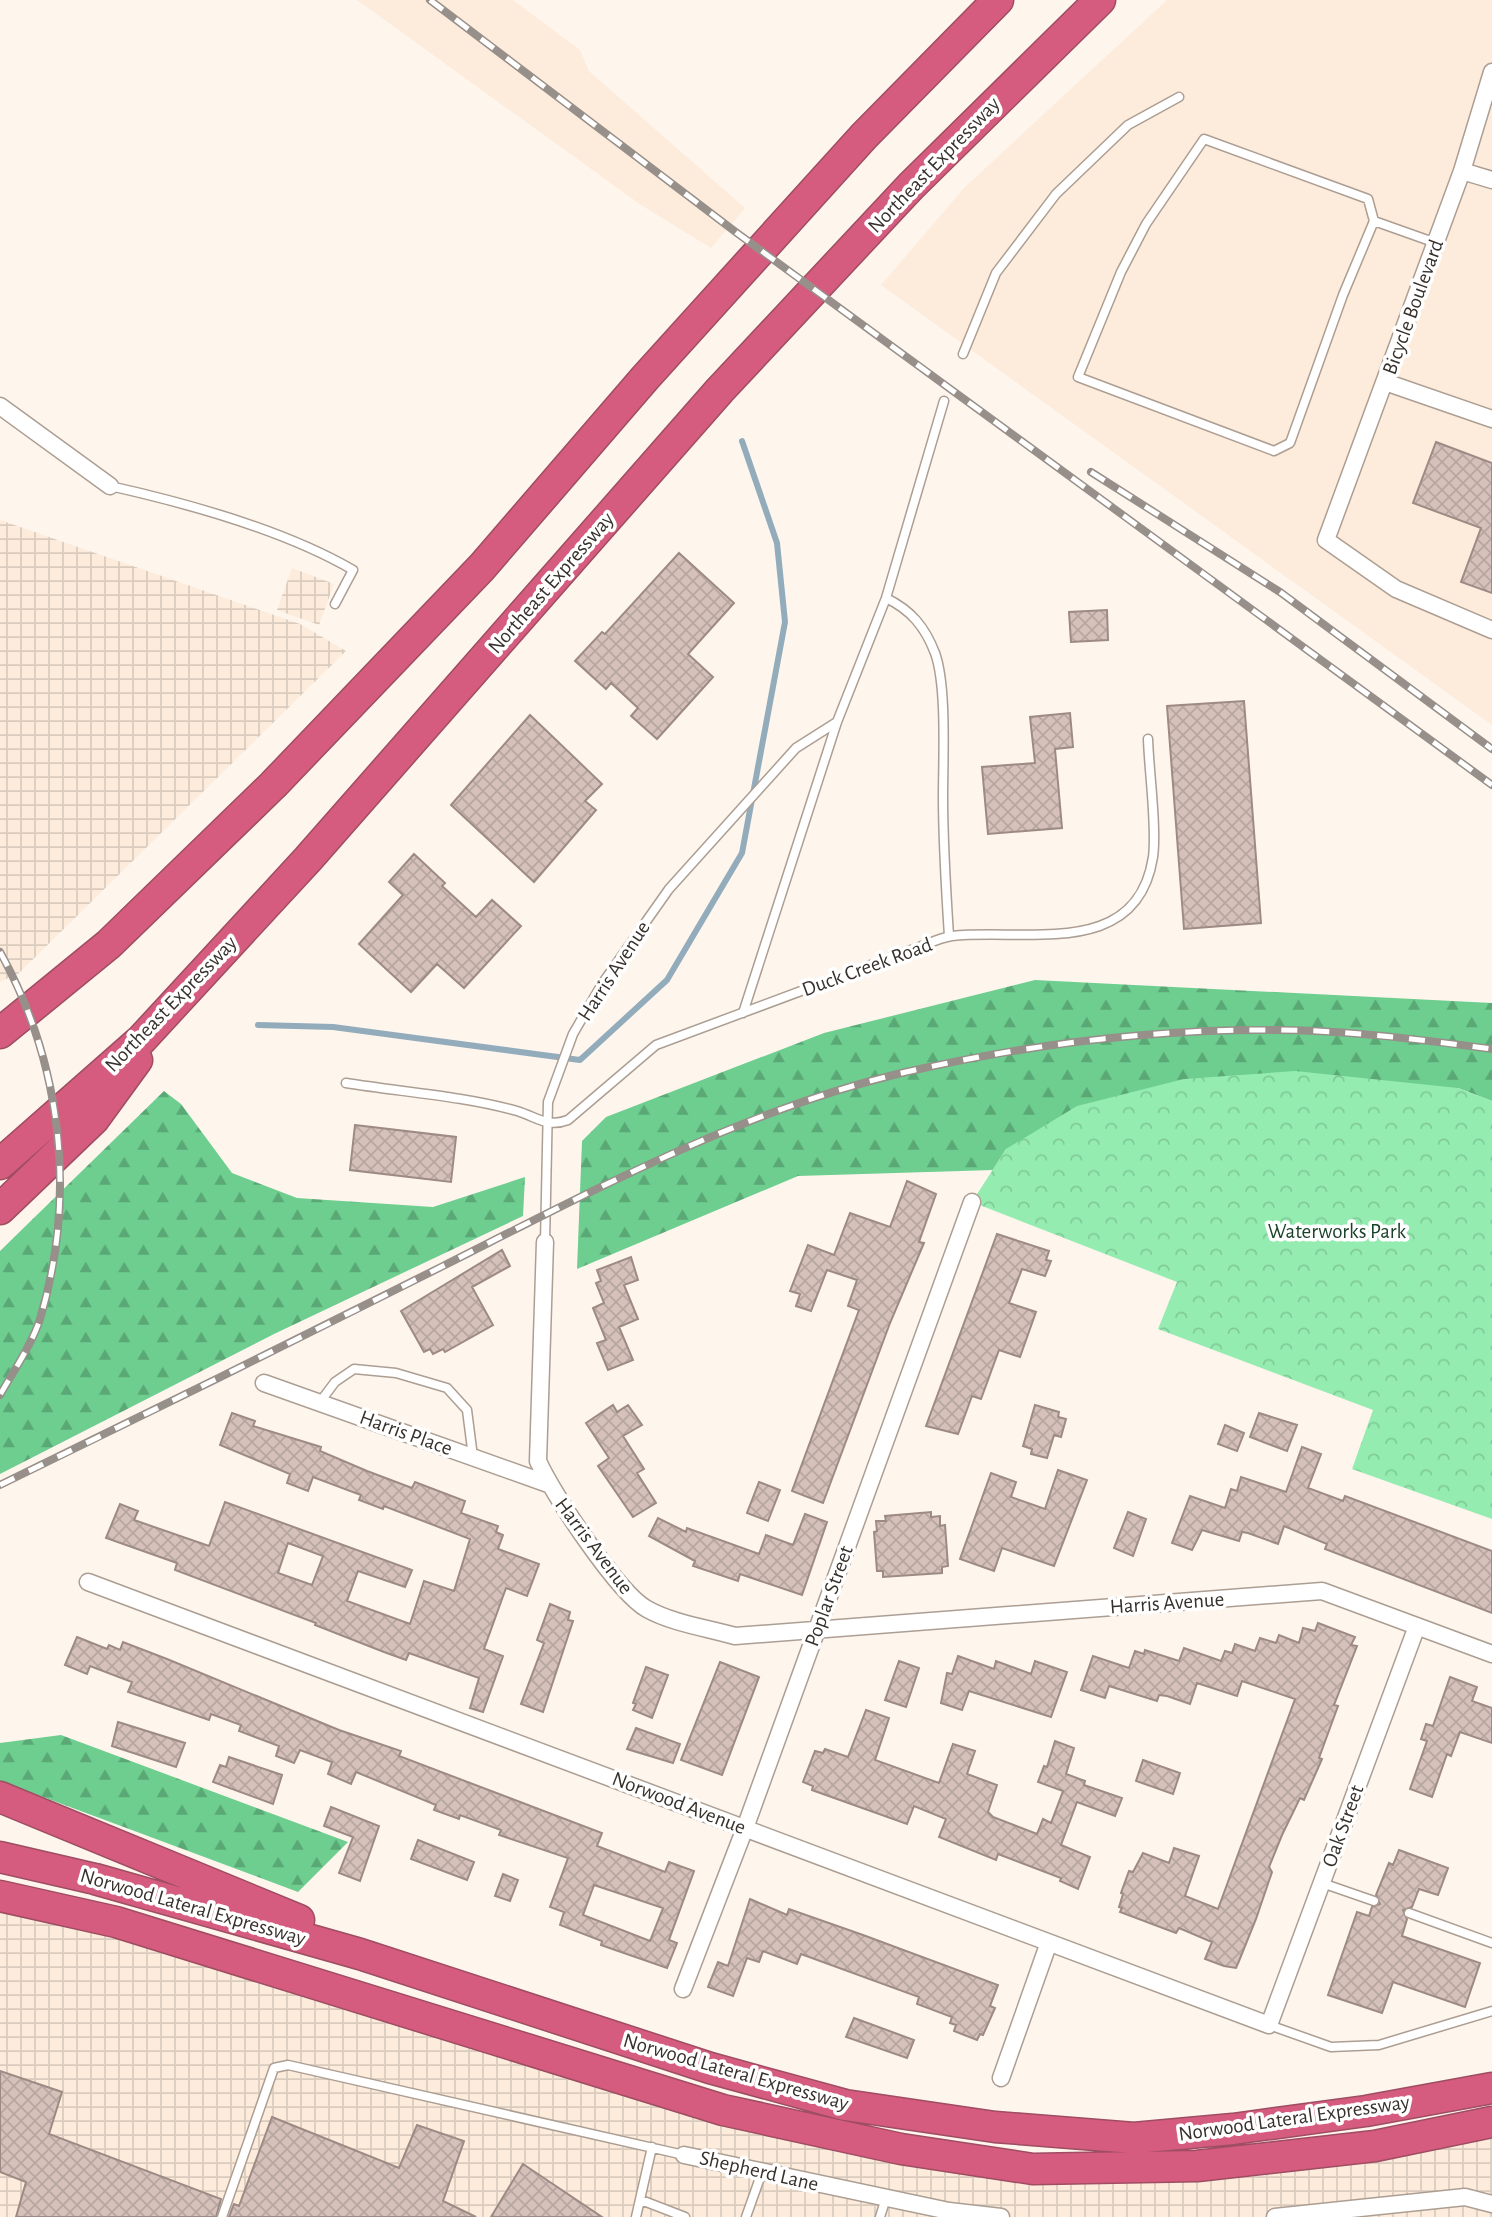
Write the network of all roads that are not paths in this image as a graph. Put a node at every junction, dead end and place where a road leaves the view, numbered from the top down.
1 (998, 0) edge
2 (1100, 0) edge
3 (1492, 72) edge
4 (1179, 97) dead end
5 (1462, 171) junction
6 (1492, 180) edge
7 (1374, 221) junction
8 (1436, 243) junction
9 (963, 354) dead end
10 (1385, 382) junction
11 (944, 401) dead end
12 (0, 406) edge
13 (1492, 419) edge
14 (110, 486) joint
15 (886, 598) junction
16 (335, 604) dead end
17 (1492, 630) edge
18 (836, 722) junction
19 (1148, 739) dead end
20 (949, 936) junction
21 (197, 980) junction
22 (743, 1013) junction
23 (0, 1033) edge
24 (346, 1083) dead end
25 (549, 1125) junction
26 (0, 1164) edge
27 (972, 1202) dead end
28 (0, 1209) edge
29 (545, 1242) joint
30 (264, 1383) dead end
31 (320, 1402) junction
32 (473, 1457) junction
33 (548, 1484) junction
34 (88, 1582) dead end
35 (1417, 1626) junction
36 (818, 1628) junction
37 (1492, 1654) edge
38 (0, 1797) edge
39 (745, 1828) junction
40 (0, 1857) edge
41 (1322, 1883) junction
42 (0, 1896) edge
43 (1374, 1901) dead end
44 (1409, 1913) dead end
45 (1492, 1943) edge
46 (1048, 1945) junction
47 (461, 1986) junction
48 (683, 1989) dead end
49 (1492, 2011) edge
50 (1269, 2025) junction
51 (1001, 2078) dead end
52 (1492, 2088) edge
53 (1492, 2122) edge
54 (652, 2147) junction
55 (684, 2155) joint
56 (762, 2172) junction
57 (886, 2198) junction
58 (641, 2200) junction
59 (1492, 2204) edge
60 (222, 2217) edge
61 (636, 2217) edge
62 (685, 2217) edge
63 (746, 2217) edge
64 (880, 2217) edge
65 (1001, 2217) edge
66 (1275, 2217) edge

1 - 23 highway
2 - 21 highway, Northeast Expressway
3 - 5 street, Bicycle Boulevard
4 - 9 lane
5 - 6 street
5 - 8 street, Bicycle Boulevard
7 - 7 lane
7 - 8 lane
8 - 10 street, Bicycle Boulevard
10 - 13 street
10 - 17 street, Bicycle Boulevard
11 - 15 lane
12 - 14 street
14 - 16 lane
15 - 18 lane
15 - 20 lane, Duck Creek Road
18 - 22 lane
18 - 25 lane, Harris Avenue
19 - 20 lane
20 - 22 lane, Duck Creek Road
21 - 26 highway, Northeast Expressway
21 - 28 highway
22 - 25 lane, Duck Creek Road
24 - 25 lane
25 - 29 lane, Harris Avenue
27 - 36 street, Poplar Street
29 - 33 street, Harris Avenue
30 - 31 street, Harris Place
31 - 32 street, Harris Place
31 - 32 lane
32 - 33 street, Harris Place
33 - 36 street, Harris Avenue
34 - 39 street, Norwood Avenue
35 - 36 street, Harris Avenue
35 - 37 street, Harris Avenue
35 - 41 street, Oak Street
36 - 39 street, Poplar Street
38 - 47 highway
39 - 46 street, Norwood Avenue
39 - 48 street, Poplar Street
40 - 47 highway, Norwood Lateral Expressway
41 - 43 lane
41 - 50 street, Oak Street
42 - 53 highway, Norwood Lateral Expressway
44 - 45 lane
46 - 50 street, Norwood Avenue
46 - 51 street
47 - 52 highway, Norwood Lateral Expressway
49 - 50 lane
54 - 55 lane, Shepherd Lane
54 - 58 lane
54 - 60 lane, Shepherd Lane
55 - 56 street, Shepherd Lane
56 - 57 street, Shepherd Lane
56 - 63 lane
57 - 64 lane
57 - 65 street, Shepherd Lane
58 - 61 lane
58 - 62 lane
59 - 66 street

